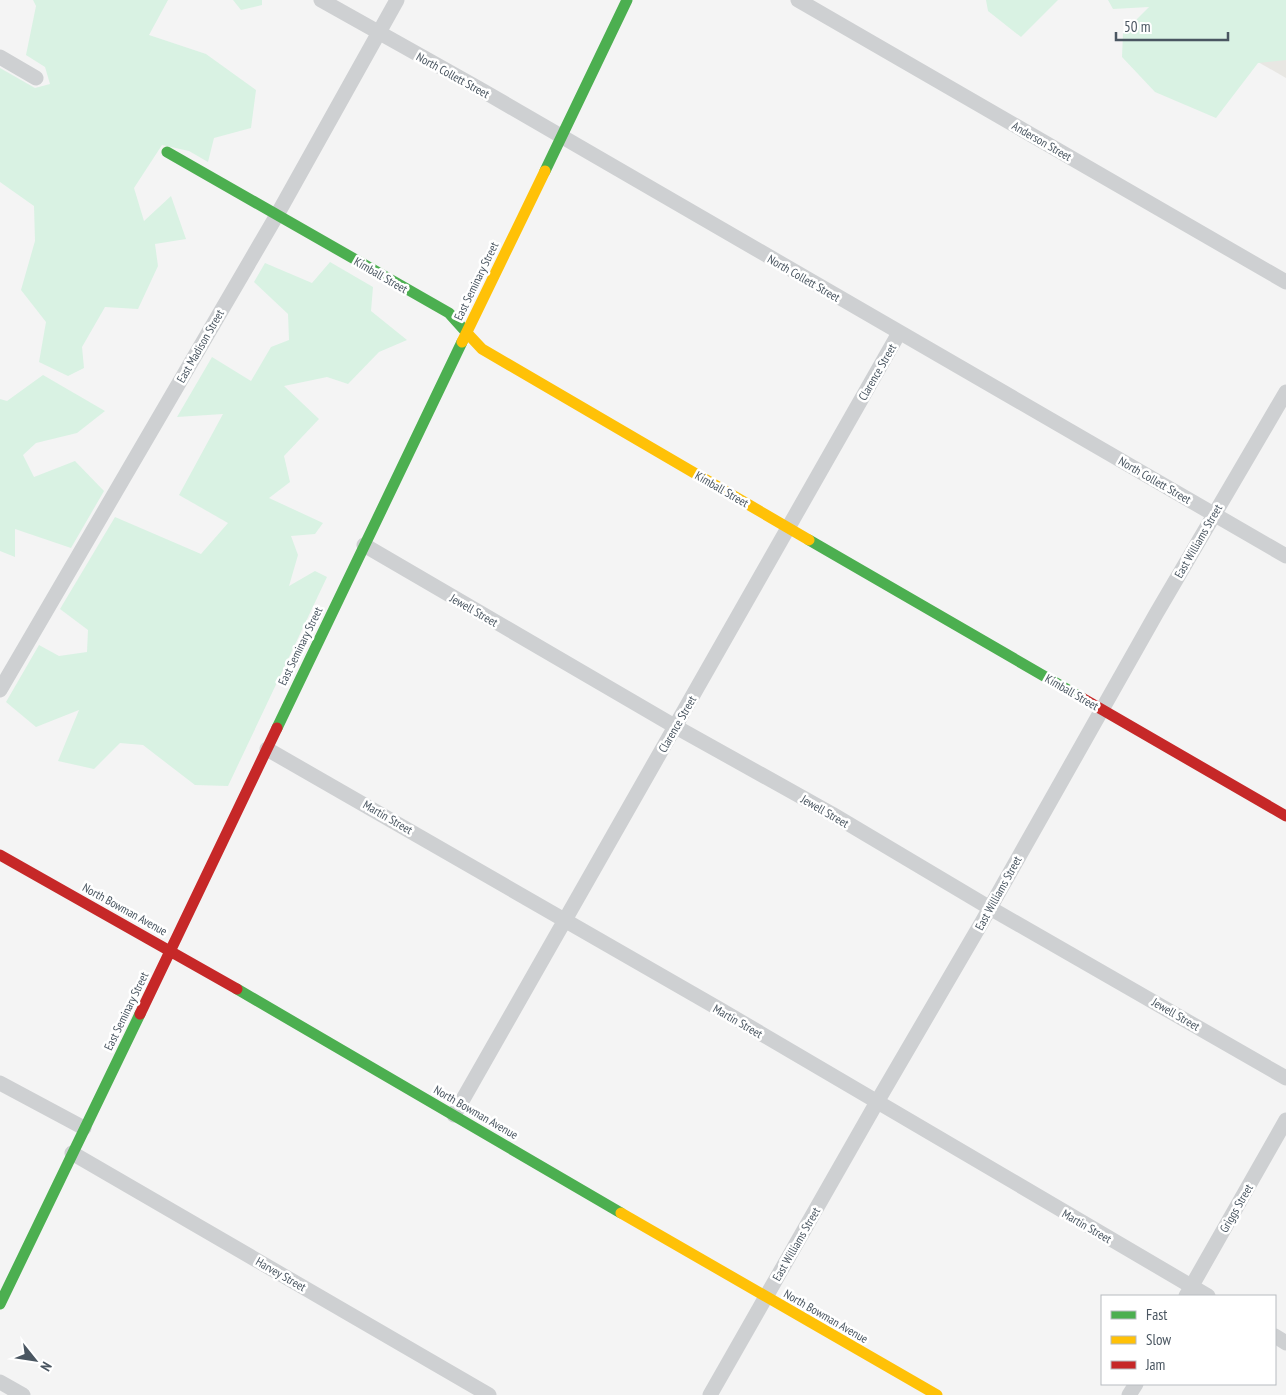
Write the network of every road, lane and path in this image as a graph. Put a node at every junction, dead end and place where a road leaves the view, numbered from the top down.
1 (321, 0) edge
2 (397, 0) edge
3 (627, 0) edge
4 (798, 0) edge
5 (379, 33) junction
6 (0, 58) edge
7 (36, 78) dead end
8 (561, 136) junction
9 (167, 152) dead end
10 (277, 215) junction
11 (1286, 282) edge
12 (467, 332) junction
13 (899, 333) junction
14 (1286, 392) edge
15 (1213, 514) junction
16 (788, 528) junction
17 (364, 545) junction
18 (1286, 556) edge
19 (0, 690) edge
20 (1102, 710) junction
21 (676, 727) junction
22 (266, 749) junction
23 (1286, 816) edge
24 (0, 855) edge
25 (990, 908) junction
26 (565, 920) junction
27 (170, 950) junction
28 (1286, 1078) edge
29 (0, 1083) edge
30 (877, 1102) junction
31 (454, 1115) junction
32 (1286, 1120) edge
33 (84, 1128) junction
34 (72, 1153) junction
35 (1189, 1291) edge
36 (1204, 1295) edge
37 (766, 1297) junction
38 (0, 1304) edge
39 (0, 1382) edge
40 (23, 1395) edge
41 (489, 1395) edge
42 (710, 1395) edge
43 (937, 1395) edge

1 - 5 street, North Collett Street
2 - 5 street, East Madison Street
3 - 8 street, East Seminary Street
4 - 11 street, Anderson Street
5 - 8 street, North Collett Street
5 - 10 street, East Madison Street
6 - 7 street
8 - 12 street, East Seminary Street
8 - 13 street, North Collett Street
9 - 10 street, Kimball Street
10 - 12 street, Kimball Street
10 - 19 street, East Madison Street
12 - 16 street, Kimball Street
12 - 17 street, East Seminary Street
13 - 15 street, North Collett Street
13 - 16 street, Clarence Street
14 - 15 street, East Williams Street
15 - 18 street, North Collett Street
15 - 20 street, East Williams Street
16 - 20 street, Kimball Street
16 - 21 street, Clarence Street
17 - 21 street, Jewell Street
17 - 22 street, East Seminary Street
20 - 23 street, Kimball Street
20 - 25 street, East Williams Street
21 - 25 street, Jewell Street
21 - 26 street, Clarence Street
22 - 26 street, Martin Street
22 - 27 street, East Seminary Street
24 - 27 street, North Bowman Avenue
25 - 28 street, Jewell Street
25 - 30 street, East Williams Street
26 - 30 street, Martin Street
26 - 31 street, Clarence Street
27 - 31 street, North Bowman Avenue
27 - 33 street, East Seminary Street
29 - 33 street
30 - 35 street, Martin Street
30 - 37 street, East Williams Street
31 - 37 street, North Bowman Avenue
32 - 35 street, Griggs Street
33 - 34 street, East Seminary Street
34 - 38 street, East Seminary Street
34 - 41 street, Harvey Street
35 - 36 street, Martin Street
37 - 42 street, East Williams Street
37 - 43 street, North Bowman Avenue
39 - 40 street

